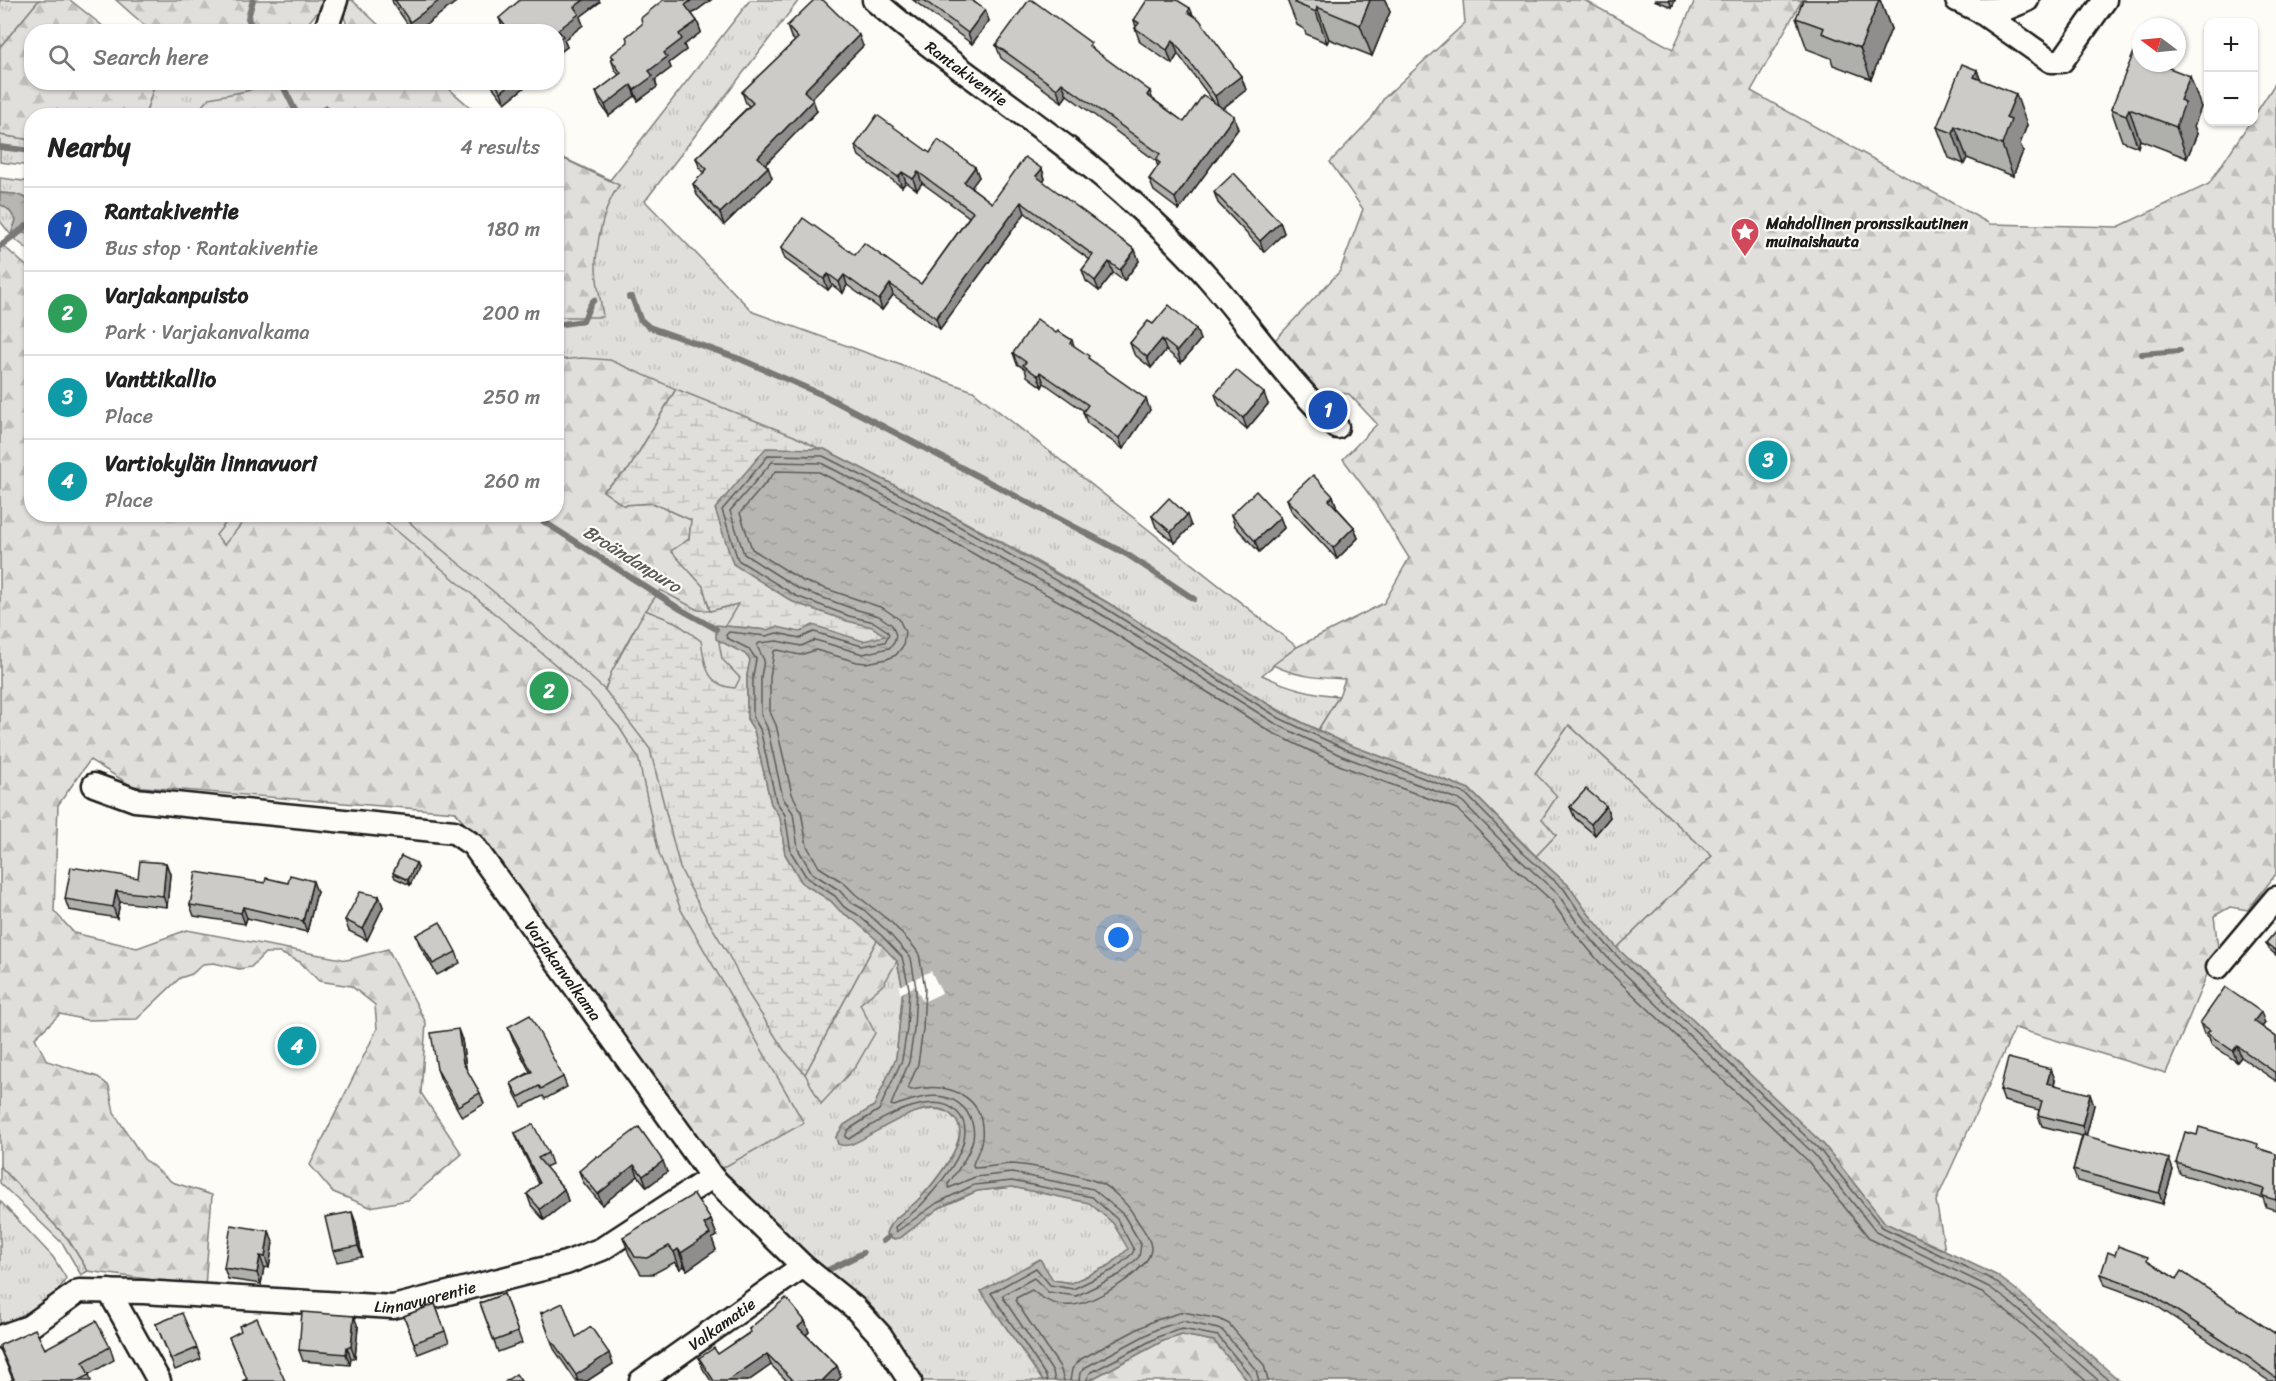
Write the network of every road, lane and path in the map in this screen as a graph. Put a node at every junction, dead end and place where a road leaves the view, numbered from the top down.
1 (336, 0) edge
2 (874, 0) edge
3 (1958, 0) edge
4 (2027, 0) edge
5 (2105, 0) edge
6 (1978, 10) junction
7 (328, 24) edge
8 (1337, 427) dead end
9 (94, 785) dead end
10 (2276, 898) edge
11 (2218, 967) dead end
12 (712, 1177) junction
13 (803, 1266) junction
14 (109, 1291) junction
15 (0, 1337) edge
16 (159, 1381) edge
17 (640, 1381) edge
18 (910, 1381) edge

1 - 7 street
2 - 8 street, Rantakiventie
3 - 6 street
4 - 6 street
5 - 6 street
9 - 12 street, Varjakanvalkama
10 - 11 street
12 - 13 street, Varjakanvalkama
12 - 14 street, Linnavuorentie
13 - 17 street, Valkamatie
13 - 18 street, Varjakanvalkama
14 - 15 street, Linnavuorentie
14 - 16 street

